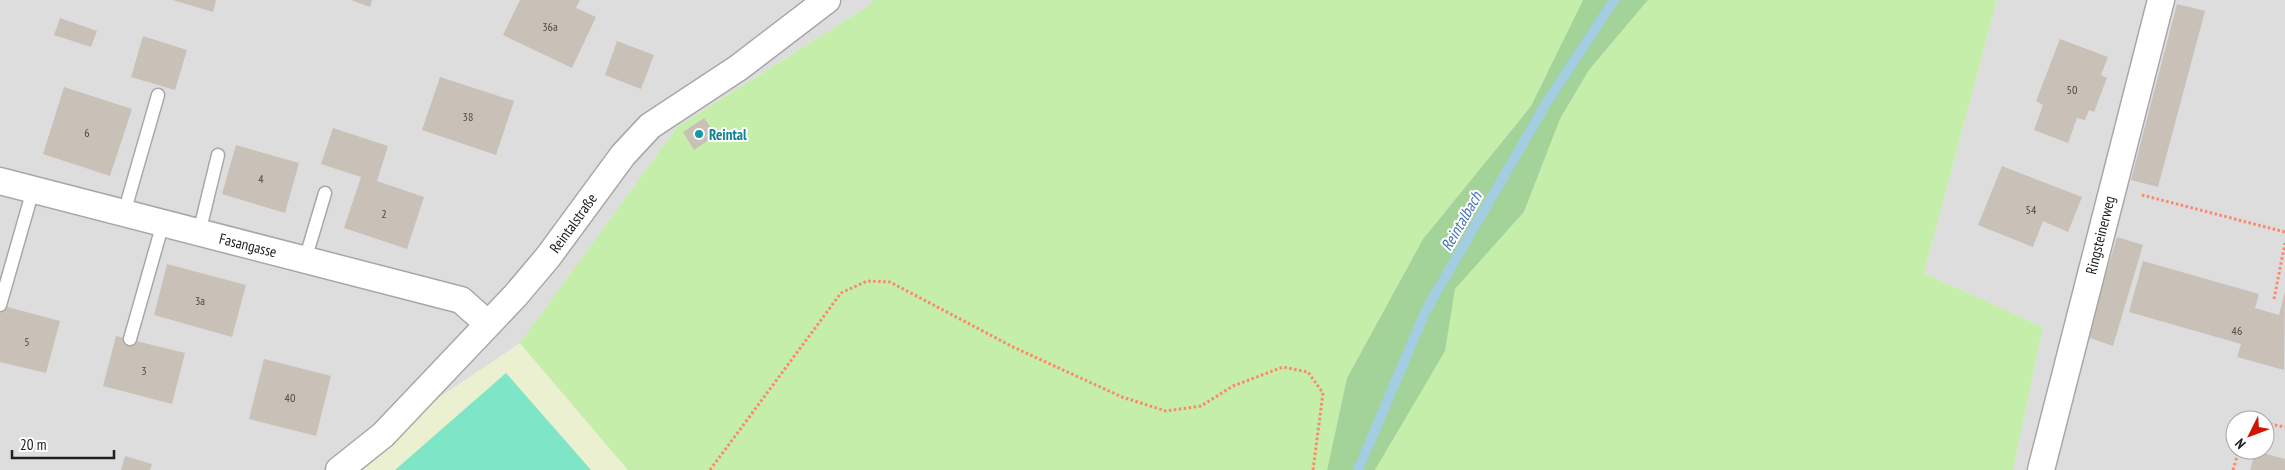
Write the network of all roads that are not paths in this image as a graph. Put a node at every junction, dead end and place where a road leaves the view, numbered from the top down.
1 (827, 0) edge
2 (2160, 0) edge
3 (158, 95) dead end
4 (218, 155) dead end
5 (0, 182) edge
6 (33, 190) junction
7 (324, 193) dead end
8 (124, 214) junction
9 (163, 224) junction
10 (199, 233) junction
11 (305, 260) junction
12 (0, 305) edge
13 (488, 324) junction
14 (130, 340) dead end
15 (339, 470) edge
16 (2041, 470) edge

1 - 13 street, Reintalstraße
2 - 16 street, Ringsteinerweg
3 - 8 lane
4 - 10 lane
5 - 6 street, Fasangasse
6 - 8 street, Fasangasse
6 - 12 lane
7 - 11 lane
8 - 9 street, Fasangasse
9 - 10 street, Fasangasse
9 - 14 lane
10 - 11 street, Fasangasse
11 - 13 street, Fasangasse
13 - 15 street, Reintalstraße

